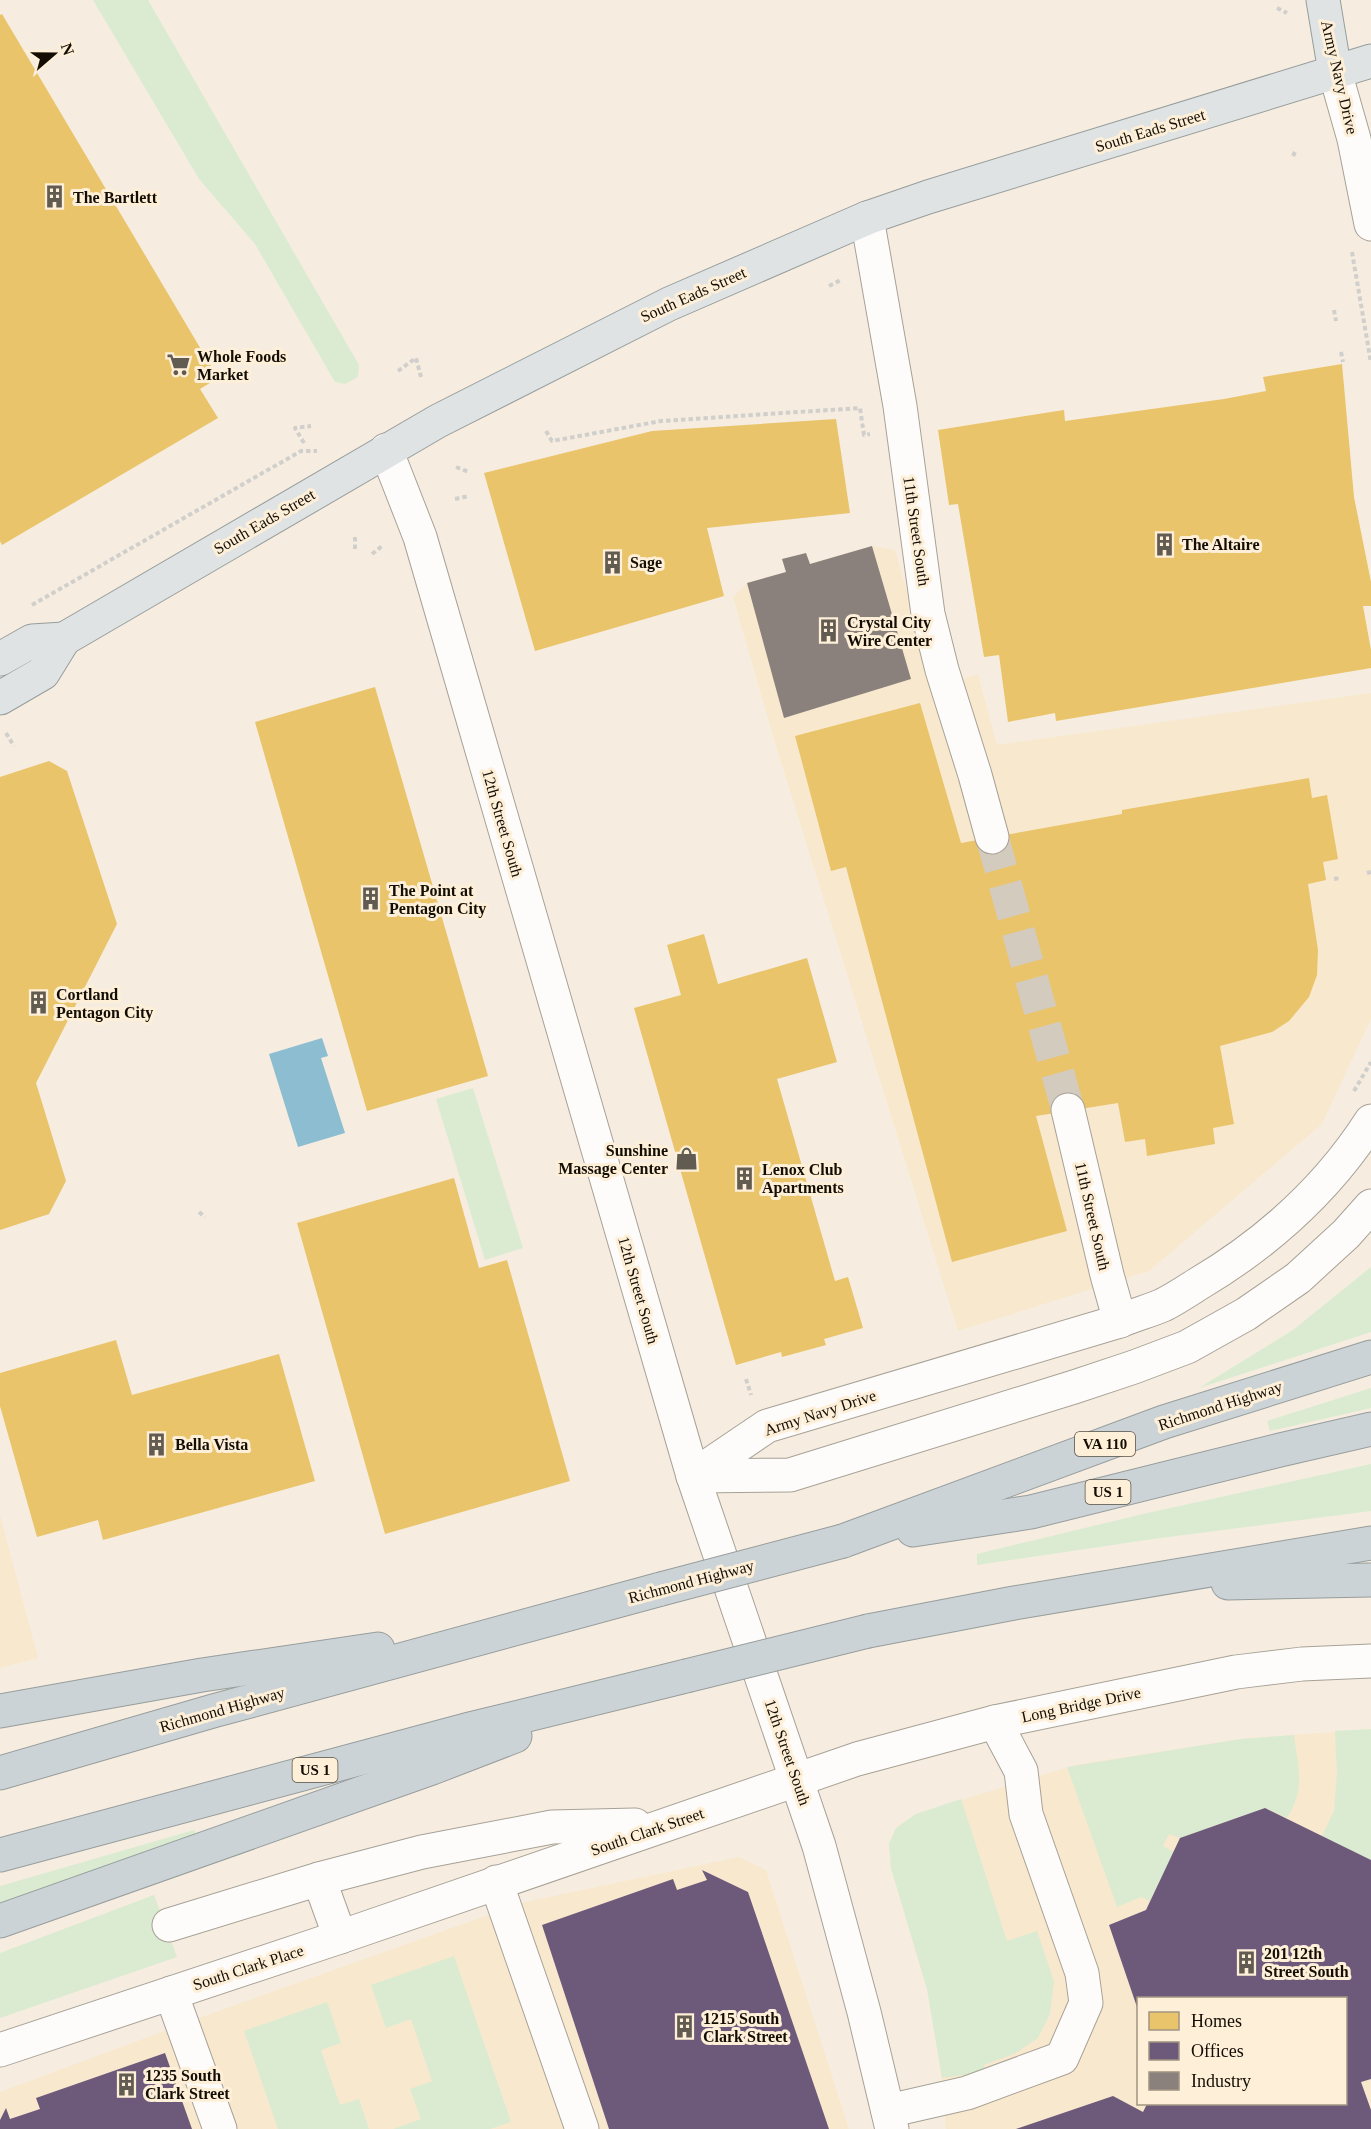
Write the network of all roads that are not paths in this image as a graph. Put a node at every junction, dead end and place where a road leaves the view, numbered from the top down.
1 (1323, 0) edge
2 (1371, 61) edge
3 (1335, 72) junction
4 (867, 218) junction
5 (1371, 224) edge
6 (386, 450) junction
7 (64, 639) junction
8 (0, 659) edge
9 (0, 698) edge
10 (992, 837) tunnel mouth
11 (1068, 1110) tunnel mouth
12 (1371, 1121) edge
13 (1371, 1206) edge
14 (1164, 1304) junction
15 (1120, 1321) junction
16 (1187, 1347) junction
17 (1371, 1357) edge
18 (901, 1386) junction
19 (1371, 1429) edge
20 (916, 1435) junction
21 (693, 1476) junction
22 (843, 1541) junction
23 (1371, 1543) edge
24 (1371, 1580) edge
25 (1122, 1586) junction
26 (516, 1630) junction
27 (1371, 1661) edge
28 (631, 1689) junction
29 (0, 1712) edge
30 (995, 1722) junction
31 (0, 1773) edge
32 (797, 1779) junction
33 (667, 1824) junction
34 (0, 1855) edge
35 (319, 1879) junction
36 (496, 1882) junction
37 (0, 1921) edge
38 (169, 1925) dead end
39 (340, 1937) junction
40 (171, 1993) junction
41 (0, 2050) edge
42 (890, 2120) edge
43 (220, 2129) edge
44 (582, 2129) edge

1 - 3 main road, Army Navy Drive
2 - 3 main road, South Eads Street
3 - 4 main road, South Eads Street
3 - 5 street, Army Navy Drive
4 - 6 main road, South Eads Street
4 - 10 street, 11th Street South
6 - 7 main road, South Eads Street
6 - 21 street, 12th Street South
7 - 8 main road, South Eads Street
7 - 9 main road, South Eads Street
11 - 15 street, 11th Street South
12 - 14 street, Army Navy Drive
13 - 16 street
14 - 15 street, Army Navy Drive
14 - 16 street
15 - 18 street, Army Navy Drive
16 - 20 street
17 - 22 highway, Richmond Highway / VA 110
18 - 20 street
18 - 21 street, Army Navy Drive
19 - 22 highway, US 1
20 - 21 street
21 - 32 street, 12th Street South
22 - 26 highway, Richmond Highway / US 1, bridge
23 - 25 highway
24 - 25 highway, US 1
25 - 28 highway, US 1, bridge
26 - 29 highway
26 - 31 highway, Richmond Highway / US 1
27 - 30 street, Long Bridge Drive
28 - 34 highway, US 1
28 - 37 highway
30 - 32 street, Long Bridge Drive
30 - 42 street
32 - 33 street, South Clark Street
32 - 42 street, 12th Street South
33 - 35 street
33 - 36 street, South Clark Street
35 - 38 street
35 - 39 street
36 - 39 street, South Clark Place
36 - 44 street
39 - 40 street, South Clark Place
40 - 41 street, South Clark Place
40 - 43 street

